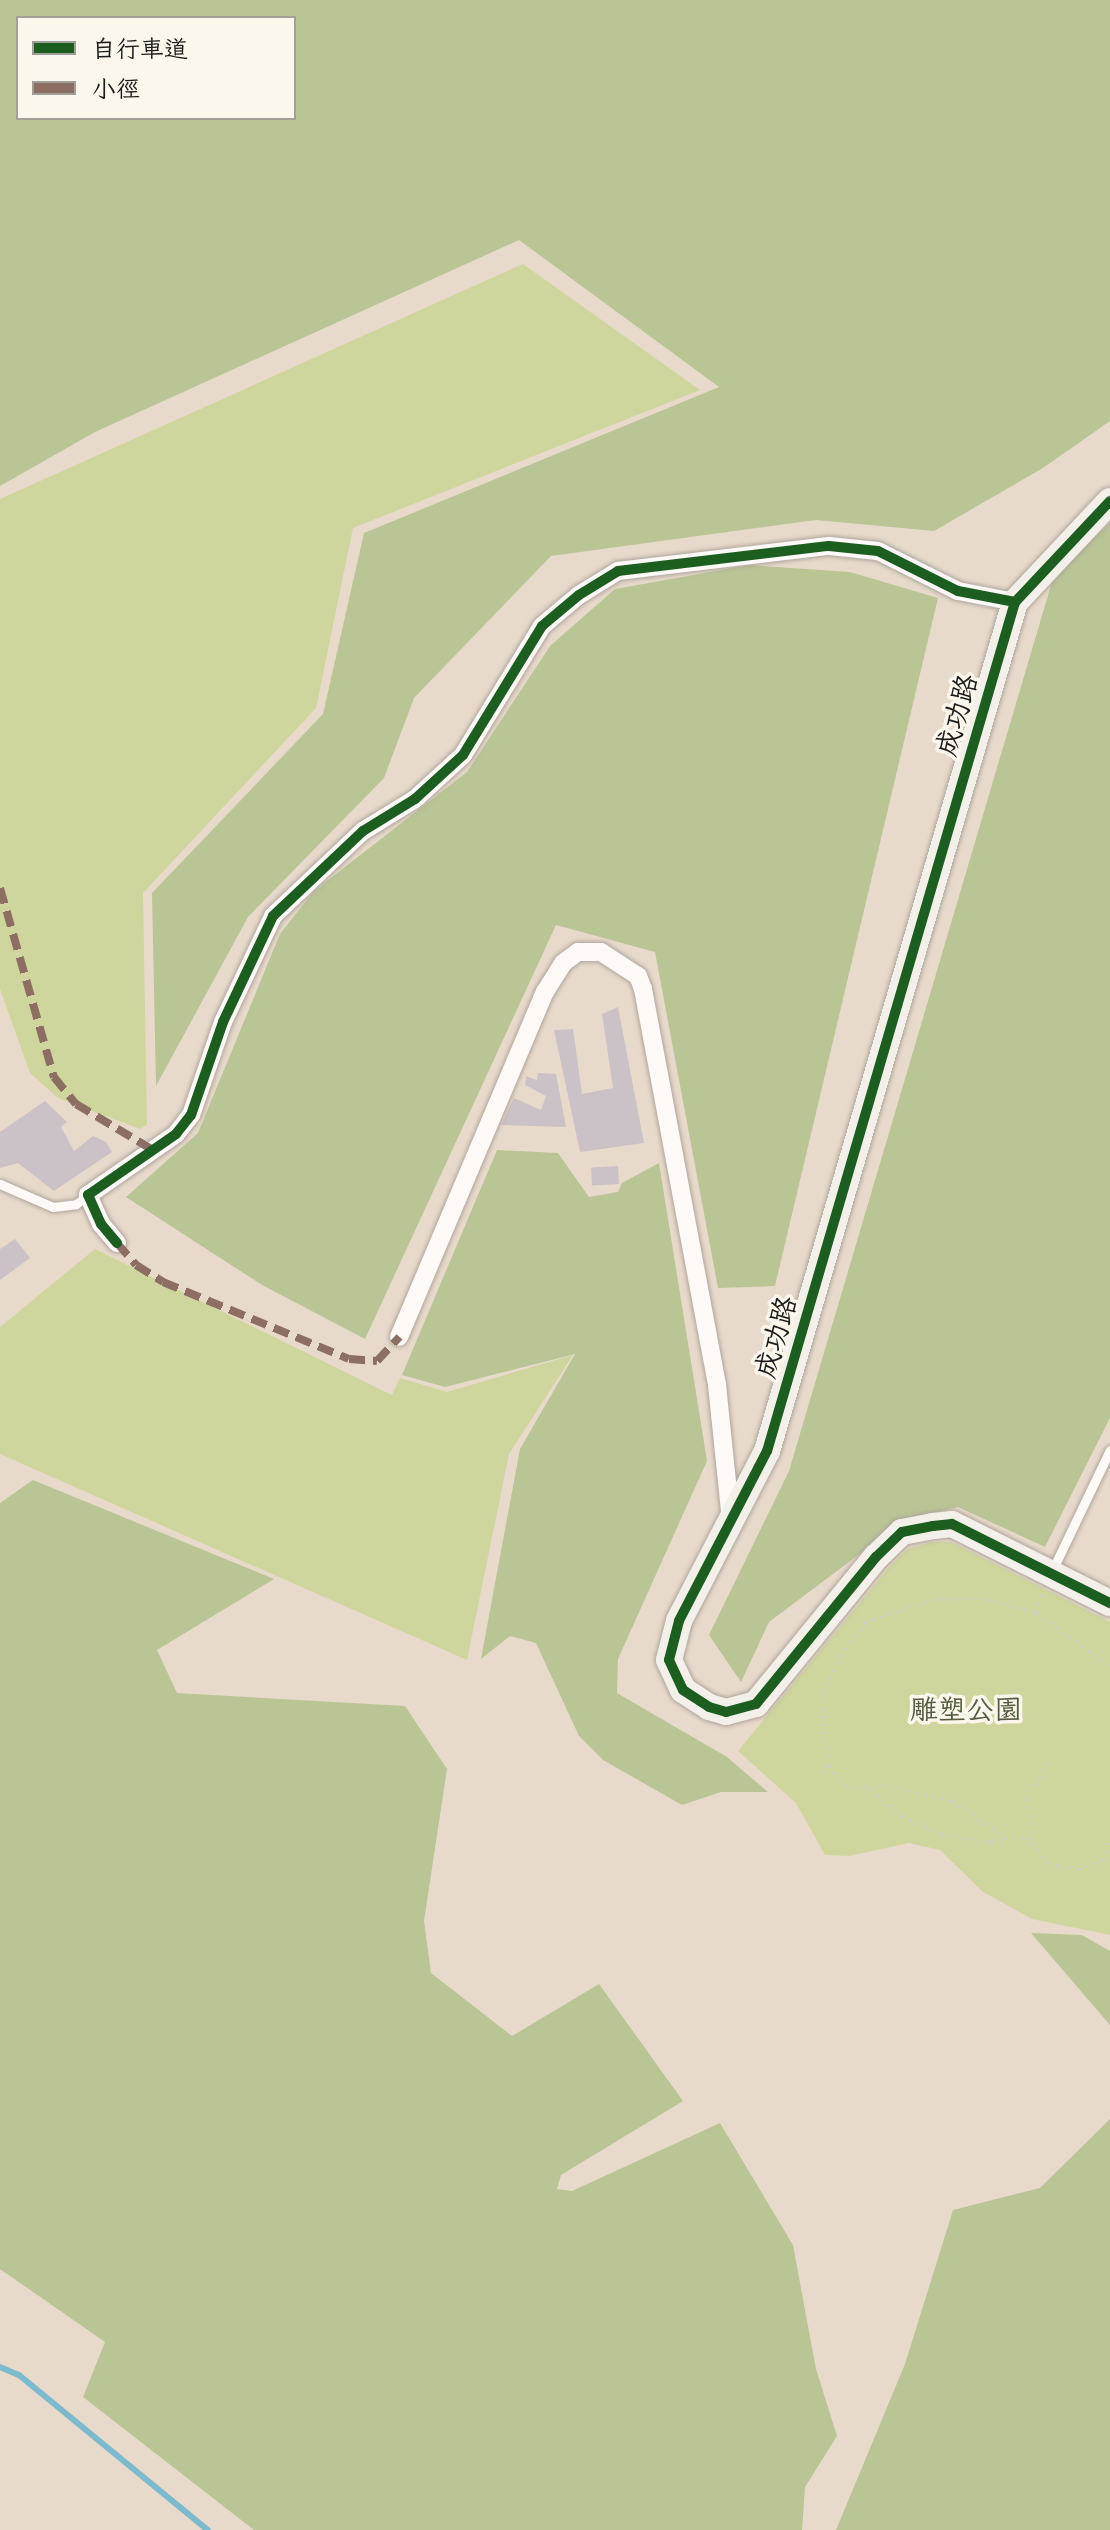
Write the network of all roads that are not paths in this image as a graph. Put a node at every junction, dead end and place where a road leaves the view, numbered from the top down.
1 (1110, 501) edge
2 (1015, 602) junction
3 (0, 1184) edge
4 (88, 1195) junction
5 (117, 1243) dead end
6 (399, 1337) dead end
7 (1110, 1450) edge
8 (732, 1527) junction
9 (1050, 1574) junction
10 (1110, 1603) edge

1 - 2 street, 成功路
2 - 4 street
2 - 8 street, 成功路
3 - 4 lane
4 - 5 street
6 - 8 street
7 - 9 lane
8 - 9 street, 成功路
9 - 10 street, 成功路

